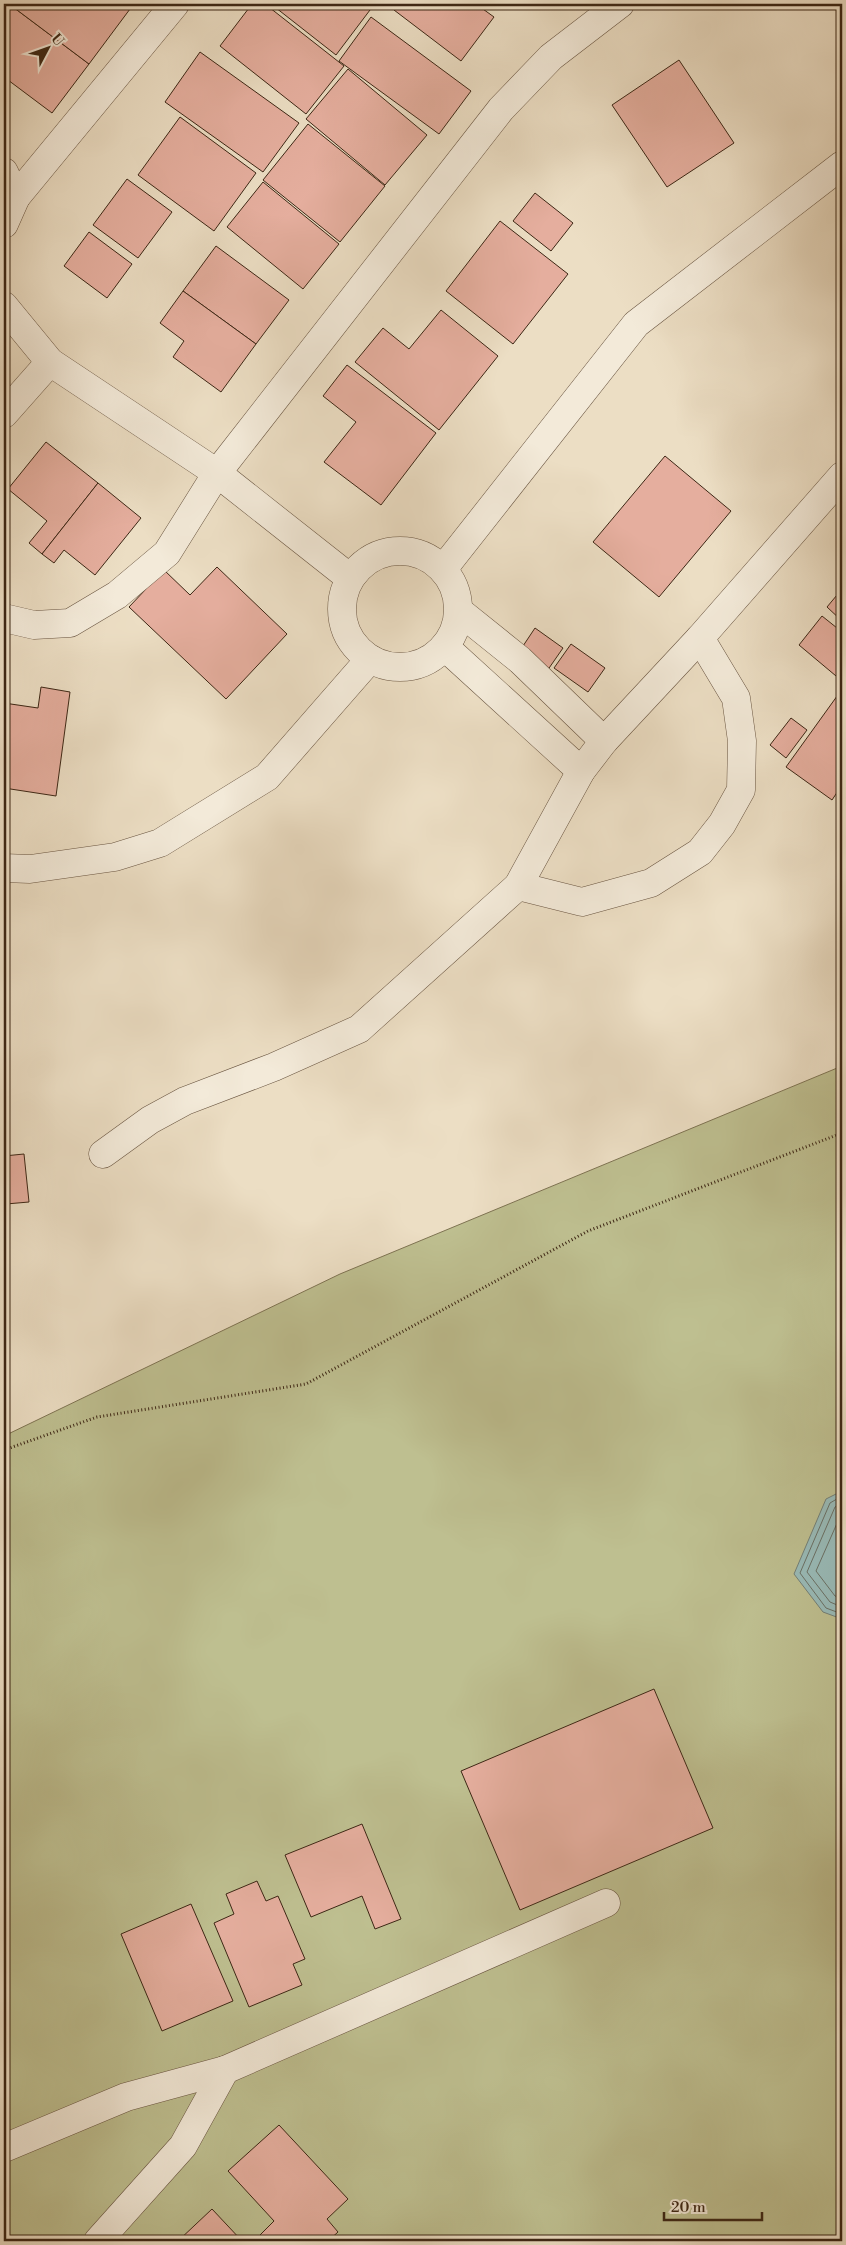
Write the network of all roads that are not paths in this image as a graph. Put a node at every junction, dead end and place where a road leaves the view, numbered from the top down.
1 (175, 4) edge
2 (620, 4) edge
3 (842, 165) edge
4 (4, 172) edge
5 (16, 197) junction
6 (4, 224) edge
7 (4, 306) edge
8 (50, 362) junction
9 (4, 414) edge
10 (217, 473) junction
11 (842, 476) edge
12 (443, 569) junction
13 (350, 578) junction
14 (459, 611) junction
15 (4, 618) edge
16 (700, 638) junction
17 (445, 647) junction
18 (370, 659) junction
19 (604, 741) junction
20 (581, 771) junction
21 (4, 868) edge
22 (518, 886) junction
23 (103, 1154) dead end
24 (606, 1903) dead end
25 (225, 2070) junction
26 (4, 2148) edge
27 (98, 2241) edge

1 - 5 street
2 - 10 street
3 - 12 street
4 - 5 street
5 - 6 street
7 - 8 street
8 - 9 street
8 - 10 street
10 - 13 street
10 - 15 street
11 - 16 street
12 - 13 street
12 - 14 street
13 - 18 street
14 - 17 street
14 - 19 street
16 - 19 street
16 - 22 street
17 - 18 street
17 - 20 street
18 - 21 street
19 - 20 street
20 - 22 street
22 - 23 street
24 - 25 street
25 - 26 street
25 - 27 street

